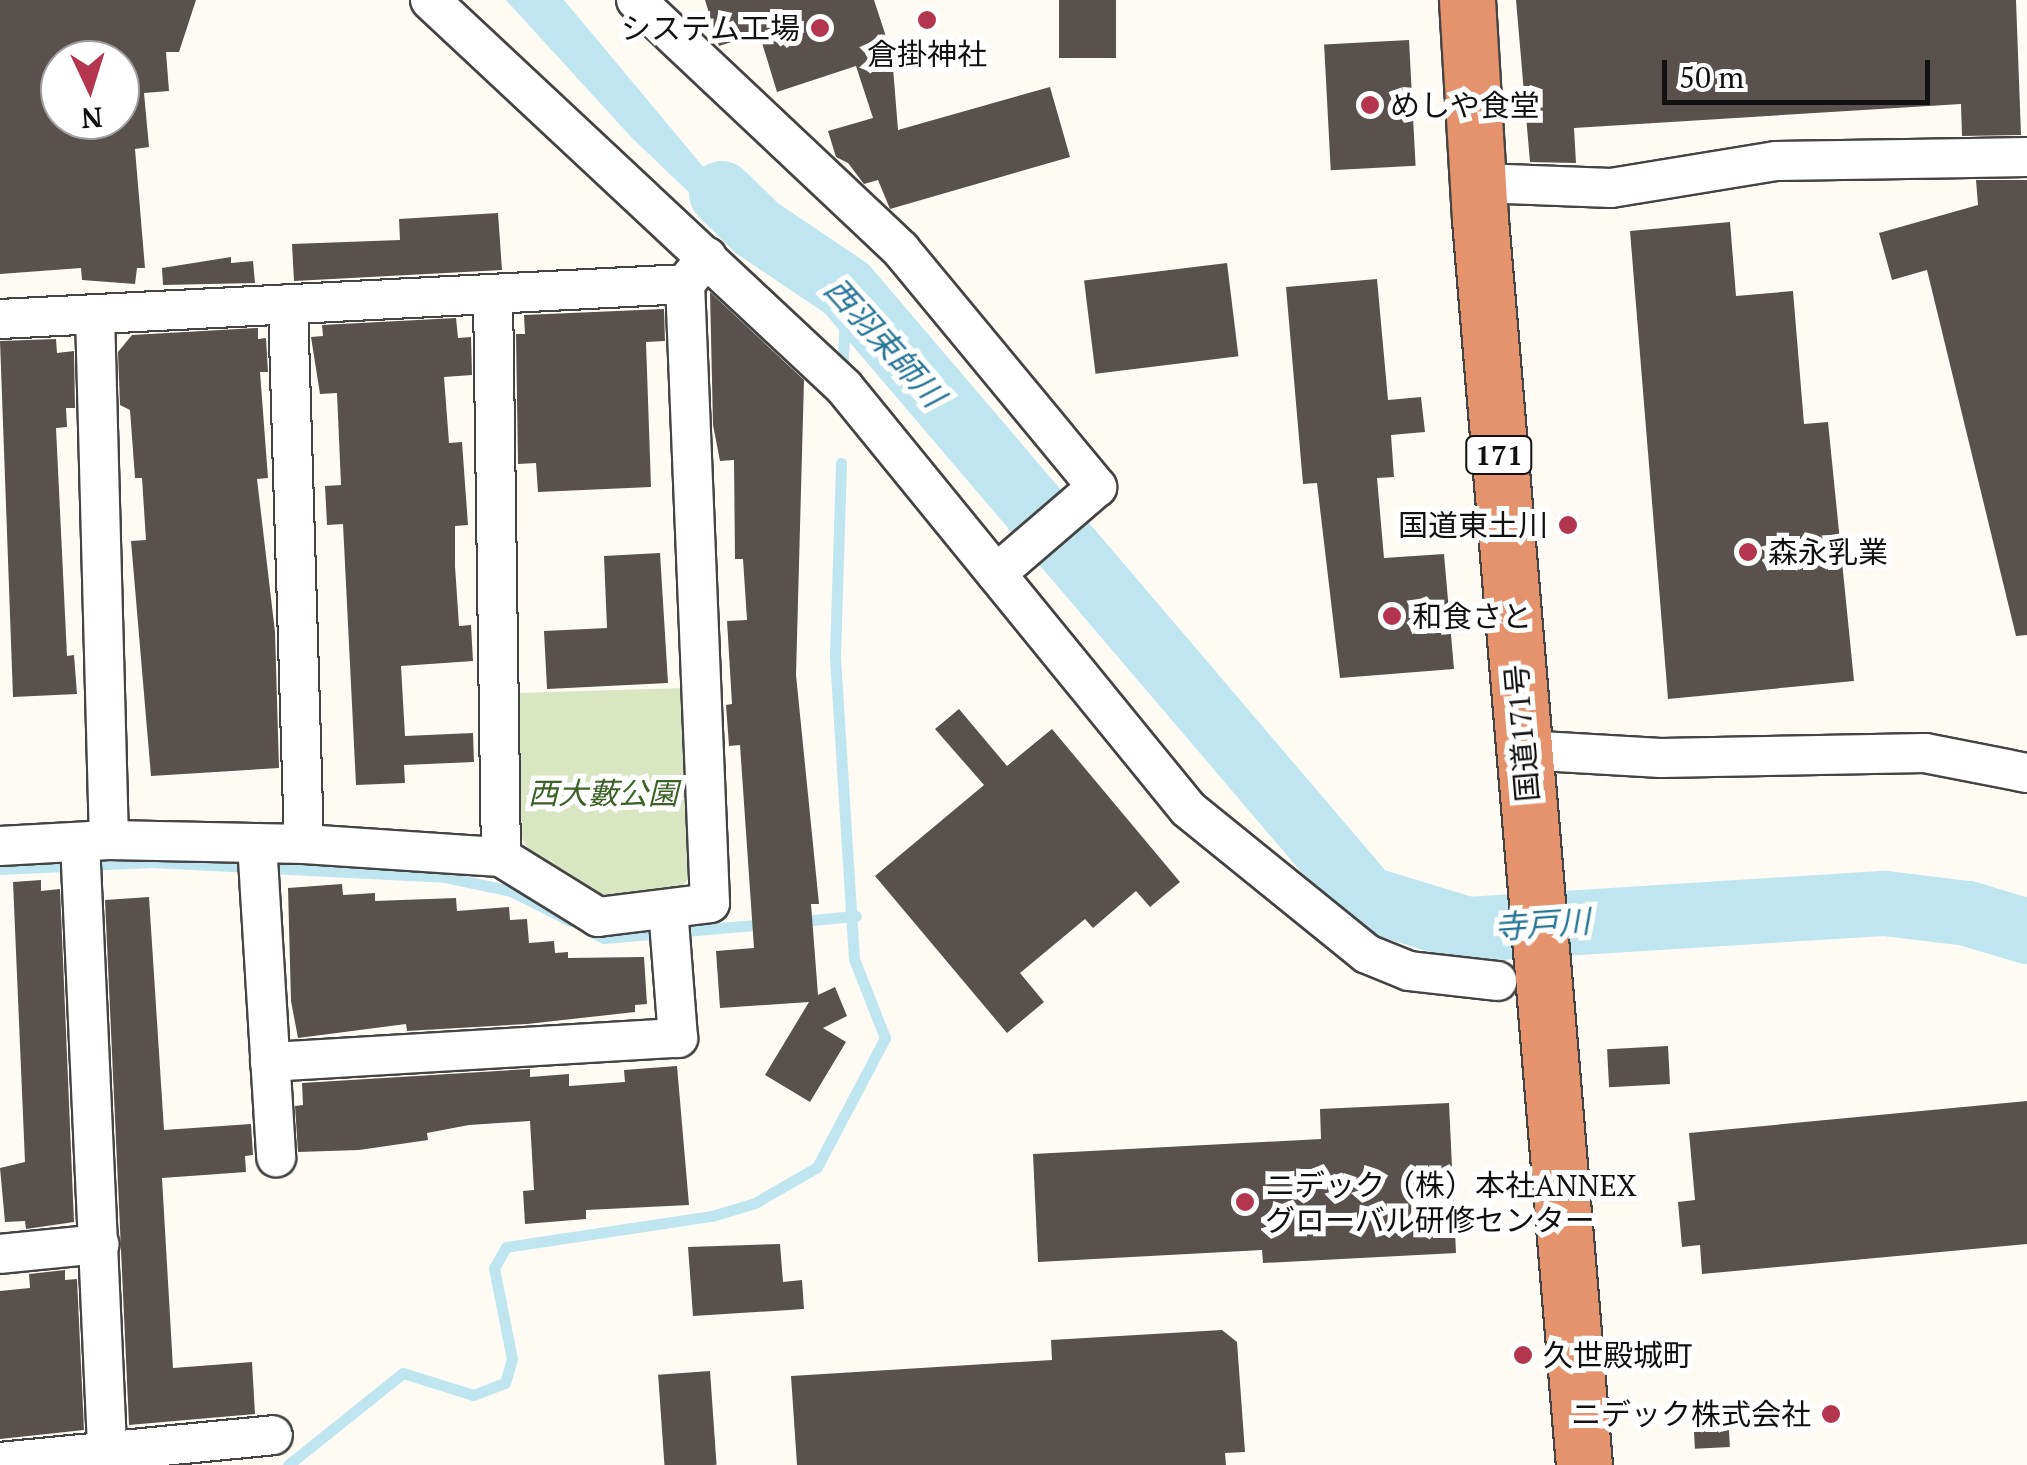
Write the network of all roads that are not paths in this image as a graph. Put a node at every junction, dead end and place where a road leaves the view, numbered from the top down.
1 (430, 0) edge
2 (636, 0) edge
3 (1468, 0) edge
4 (2027, 158) edge
5 (1480, 183) junction
6 (696, 270) junction
7 (493, 294) junction
8 (288, 304) junction
9 (95, 314) junction
10 (0, 319) edge
11 (996, 574) junction
12 (1523, 750) junction
13 (2027, 773) edge
14 (94, 841) junction
15 (256, 843) junction
16 (304, 844) junction
17 (0, 846) edge
18 (501, 857) junction
19 (668, 909) junction
20 (1497, 980) dead end
21 (270, 1062) junction
22 (276, 1157) dead end
23 (100, 1244) junction
24 (0, 1254) edge
25 (273, 1435) dead end
26 (107, 1448) junction
27 (194, 1453) edge
28 (0, 1462) edge
29 (1584, 1465) edge

1 - 6 street
2 - 11 street
3 - 5 highway, 国道171号 / 171
4 - 5 street
5 - 12 highway, 国道171号 / 171
6 - 7 street
6 - 11 street
6 - 19 street
7 - 8 street
7 - 18 street
8 - 9 street
8 - 16 street
9 - 10 street
9 - 14 street
11 - 20 street
12 - 13 street
12 - 29 highway, 国道171号 / 171
14 - 15 street
14 - 17 street
14 - 23 street
15 - 16 street
15 - 21 street
16 - 18 street
18 - 19 street
19 - 21 street
21 - 22 street
23 - 24 street
23 - 26 street
25 - 27 street
26 - 27 street
26 - 28 street

